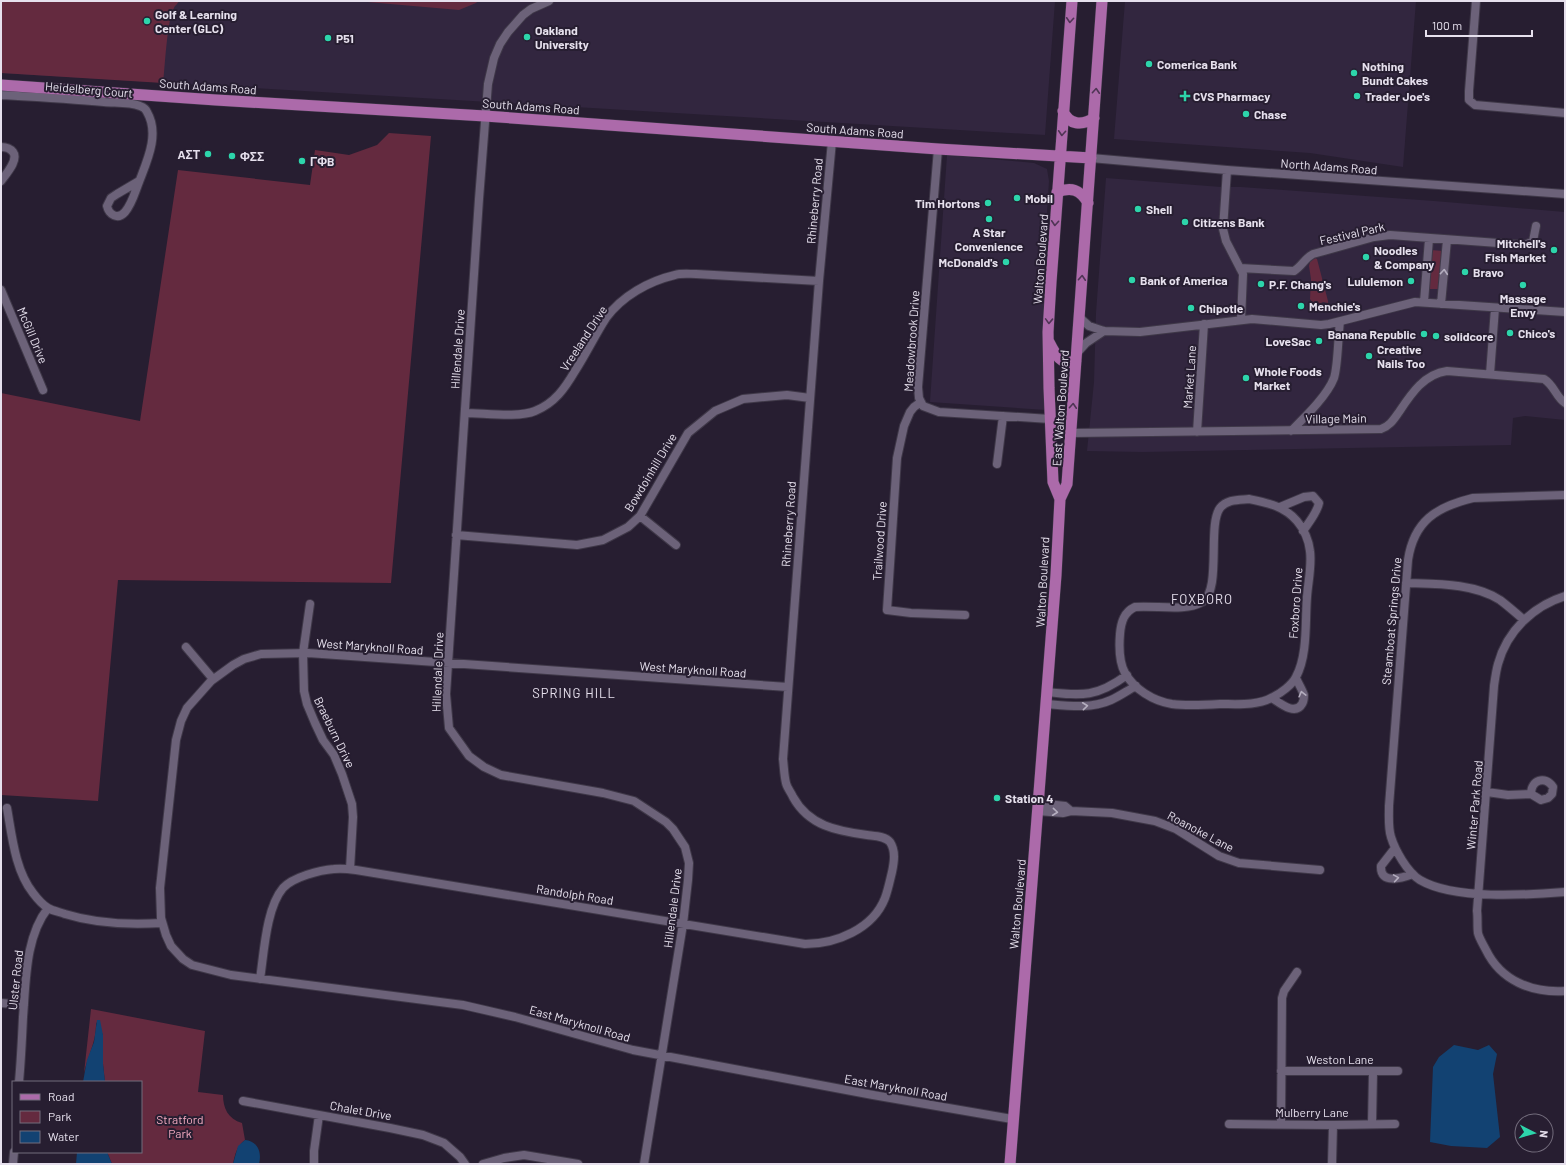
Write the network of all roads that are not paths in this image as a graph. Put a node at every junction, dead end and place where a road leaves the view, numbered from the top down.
1 (548, 1) edge
2 (1072, 1) edge
3 (1102, 1) edge
4 (1476, 1) edge
5 (1, 84) edge
6 (1, 94) edge
7 (1063, 111) junction
8 (1565, 113) edge
9 (485, 116) junction
10 (1094, 118) junction
11 (832, 141) junction
12 (1, 148) edge
13 (938, 149) junction
14 (1060, 156) junction
15 (1091, 158) junction
16 (1227, 170) junction
17 (1, 179) edge
18 (139, 181) dead end
19 (1057, 192) junction
20 (1565, 194) edge
21 (1088, 202) junction
22 (1536, 226) dead end
23 (1429, 239) junction
24 (1447, 240) junction
25 (1240, 268) junction
26 (819, 281) junction
27 (1, 290) edge
28 (1424, 302) junction
29 (1441, 304) junction
30 (1495, 308) junction
31 (1565, 312) edge
32 (1079, 317) junction
33 (1241, 320) junction
34 (1340, 322) junction
35 (1204, 324) junction
36 (1104, 331) junction
37 (1048, 340) junction
38 (1077, 357) junction
39 (1490, 374) junction
40 (43, 390) dead end
41 (810, 398) junction
42 (921, 402) junction
43 (1565, 403) edge
44 (465, 413) junction
45 (1003, 416) junction
46 (1050, 419) junction
47 (1290, 430) junction
48 (1197, 432) junction
49 (1071, 433) junction
50 (1052, 442) junction
51 (1070, 446) junction
52 (998, 464) dead end
53 (1565, 495) edge
54 (1060, 499) junction
55 (1280, 507) junction
56 (640, 516) junction
57 (1303, 531) junction
58 (456, 535) junction
59 (676, 545) dead end
60 (1406, 582) junction
61 (1565, 596) edge
62 (310, 604) dead end
63 (966, 615) dead end
64 (1524, 620) junction
65 (186, 647) dead end
66 (303, 653) junction
67 (449, 664) junction
68 (1127, 675) junction
69 (1296, 678) junction
70 (213, 679) junction
71 (1136, 686) junction
72 (788, 687) junction
73 (1048, 692) junction
74 (1272, 698) junction
75 (1047, 704) junction
76 (1487, 792) junction
77 (1531, 794) dead end
78 (1038, 807) junction
79 (7, 808) dead end
80 (889, 841) joint
81 (1395, 848) junction
82 (350, 869) junction
83 (1320, 870) dead end
84 (1413, 874) junction
85 (1565, 892) edge
86 (1479, 893) junction
87 (48, 908) junction
88 (162, 923) junction
89 (683, 924) junction
90 (1297, 972) dead end
91 (260, 979) junction
92 (1565, 991) edge
93 (1, 1004) edge
94 (24, 1005) junction
95 (661, 1056) junction
96 (1281, 1071) junction
97 (1398, 1071) dead end
98 (1373, 1072) junction
99 (19, 1081) edge
100 (243, 1101) dead end
101 (319, 1115) junction
102 (1012, 1119) junction
103 (1229, 1124) dead end
104 (1281, 1124) junction
105 (1372, 1124) junction
106 (1395, 1124) dead end
107 (1332, 1125) junction
108 (14, 1153) edge
109 (12, 1164) edge
110 (314, 1164) edge
111 (465, 1164) edge
112 (483, 1164) edge
113 (578, 1164) edge
114 (644, 1164) edge
115 (1010, 1164) edge
116 (1332, 1164) edge

1 - 9 street, Hillendale Drive
2 -> 7 main road, Walton Boulevard
10 -> 3 main road
4 - 8 street
5 - 9 main road, South Adams Road
6 - 18 street, Heidelberg Court
7 - 10 main road
7 -> 14 main road, Walton Boulevard
9 - 11 main road, South Adams Road
9 - 44 street, Hillendale Drive
10 - 15 main road
11 - 13 main road, South Adams Road
11 - 26 street, Rhineberry Road
12 - 17 street
13 - 14 main road, South Adams Road
13 - 42 street, Meadowbrook Drive
14 - 15 main road, South Adams Road
14 - 19 main road, Walton Boulevard
15 - 16 street, North Adams Road
15 - 21 main road
16 - 20 street, North Adams Road
16 - 25 street
19 - 21 main road
19 -> 37 main road, Walton Boulevard
32 -> 21 main road
22 - 24 street, Festival Park
23 - 24 street, Festival Park
23 - 25 street, Festival Park
23 - 28 street
29 -> 24 street
25 - 33 street
26 - 41 street, Rhineberry Road
26 - 44 street, Vreeland Drive
27 - 40 street, McGill Drive
28 - 29 street
28 - 34 street
29 - 30 street
30 - 31 street
30 - 39 street
32 - 36 street
32 - 38 main road, East Walton Boulevard
33 - 34 street
33 - 35 street
34 - 47 street
35 - 36 street
35 - 48 street, Market Lane
36 - 38 street
37 - 38 main road
37 - 46 main road, Walton Boulevard
49 -> 38 main road, East Walton Boulevard
39 - 43 street, Village Main
39 - 47 street, Village Main
41 - 56 street, Bowdoinhill Drive
41 - 72 street, Rhineberry Road
42 - 45 street, Meadowbrook Drive
42 - 63 street, Trailwood Drive
44 - 58 street, Hillendale Drive
45 - 46 street, Meadowbrook Drive
45 - 52 street
46 - 50 main road, Walton Boulevard
47 - 48 street, Village Main
48 - 49 street, Village Main
49 - 51 main road, East Walton Boulevard
50 - 51 main road
50 - 54 main road, Walton Boulevard
51 - 54 main road, East Walton Boulevard
53 - 60 street, Steamboat Springs Drive
54 - 73 main road, Walton Boulevard
55 - 57 street, Foxboro Drive
55 - 57 street
55 - 68 street, Foxboro Drive
56 - 58 street, Bowdoinhill Drive
56 - 59 street
57 - 69 street, Foxboro Drive
58 - 67 street, Hillendale Drive
60 - 64 street
60 - 81 street, Steamboat Springs Drive
61 - 64 street, Winter Park Road
62 - 66 street, Braeburn Drive
64 - 76 street, Winter Park Road
65 - 70 street
66 - 67 street, West Maryknoll Road
66 - 70 street, West Maryknoll Road
66 - 82 street, Braeburn Drive
67 - 72 street, West Maryknoll Road
67 - 89 street, Hillendale Drive
68 - 71 street, Foxboro Drive
68 - 73 street
69 - 74 street, Foxboro Drive
74 -> 69 street
70 - 88 street, West Maryknoll Road
71 - 74 street, Foxboro Drive
75 -> 71 street
72 - 80 street, Rhineberry Road
73 - 75 main road, Walton Boulevard
75 - 78 main road, Walton Boulevard
76 - 77 street
76 - 86 street, Winter Park Road
78 - 83 street, Roanoke Lane
78 - 102 main road, Walton Boulevard
79 - 87 street
80 - 89 street, Randolph Road
81 - 84 street, Steamboat Springs Drive
81 -> 84 street
82 - 89 street, Randolph Road
82 - 91 street, Randolph Road
84 - 86 street, Steamboat Springs Drive
85 - 86 street, Steamboat Springs Drive
86 - 92 street, Winter Park Road
87 - 88 street
87 - 94 street, Ulster Road
88 - 91 street, East Maryknoll Road
89 - 95 street, Hillendale Drive
90 - 96 street
91 - 95 street, East Maryknoll Road
93 - 94 street
94 - 99 street, Ulster Road
95 - 102 street, East Maryknoll Road
95 - 114 street, Hillendale Drive
96 - 98 street, Weston Lane
96 - 104 street
97 - 98 street, Weston Lane
98 - 105 street
100 - 101 street, Chalet Drive
101 - 110 street
101 - 111 street, Chalet Drive
102 - 115 main road, Walton Boulevard
103 - 104 street, Mulberry Lane
104 - 107 street, Mulberry Lane
105 - 106 street, Mulberry Lane
105 - 107 street, Mulberry Lane
107 - 116 street
108 - 109 street
112 - 113 street

